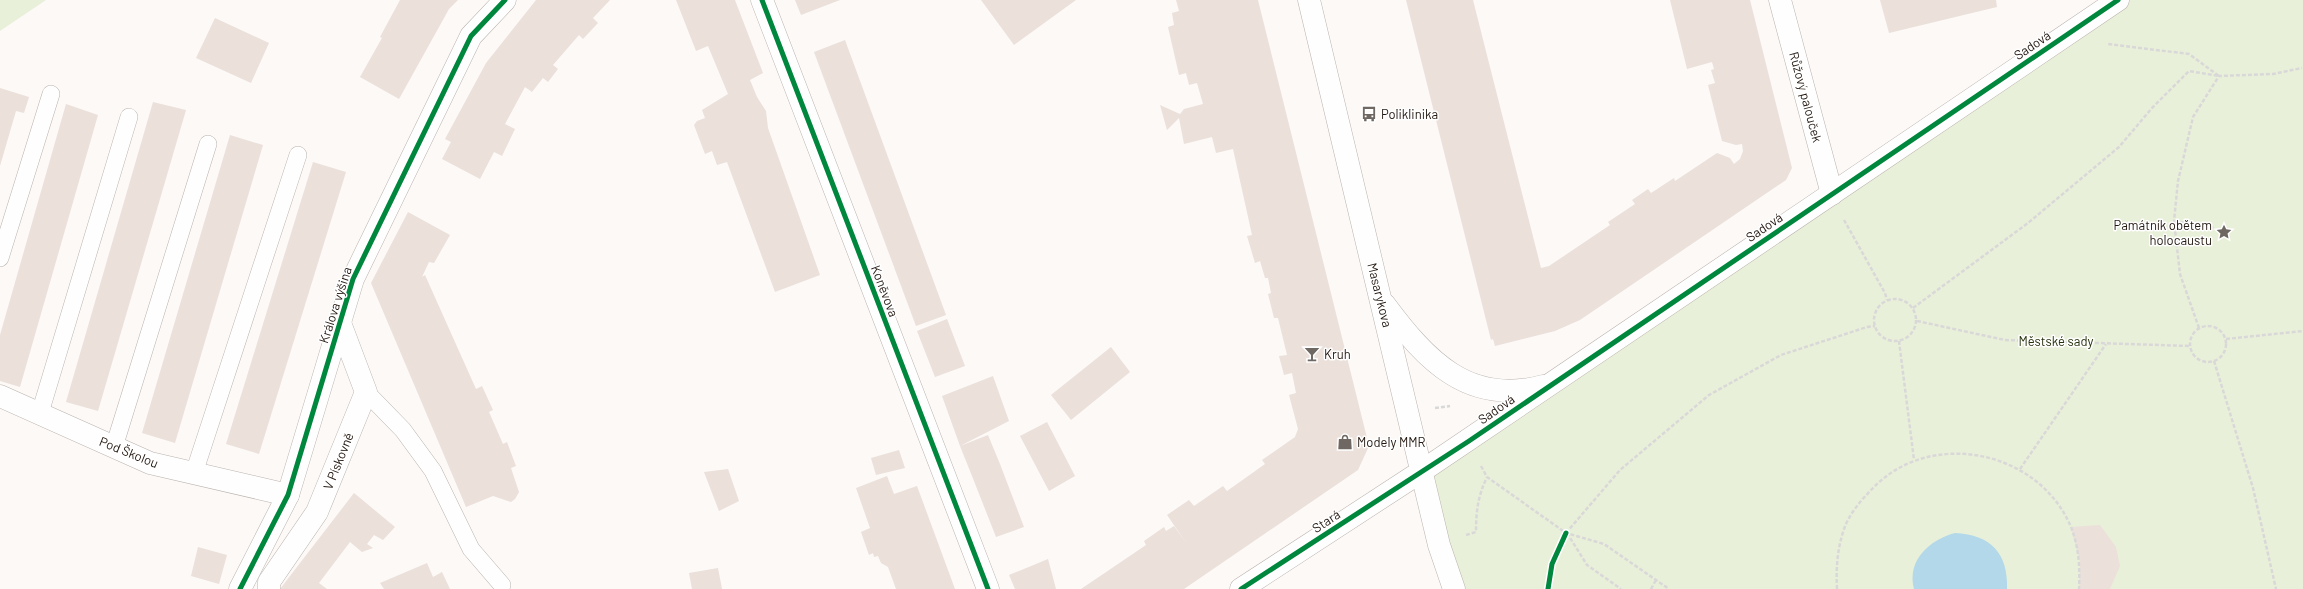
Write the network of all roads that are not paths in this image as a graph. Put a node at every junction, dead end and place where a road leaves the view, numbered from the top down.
1 (505, 0) edge
2 (762, 0) edge
3 (1309, 0) edge
4 (1780, 0) edge
5 (2118, 0) edge
6 (51, 94) dead end
7 (129, 117) dead end
8 (208, 144) dead end
9 (298, 155) dead end
10 (1832, 194) junction
11 (0, 258) edge
12 (1380, 299) junction
13 (340, 324) junction
14 (1552, 384) junction
15 (366, 392) junction
16 (0, 396) edge
17 (40, 413) junction
18 (114, 447) junction
19 (1422, 471) junction
20 (194, 473) junction
21 (288, 495) junction
22 (502, 585) dead end
23 (240, 589) edge
24 (269, 589) edge
25 (988, 589) edge
26 (1241, 589) edge
27 (1454, 589) edge

1 - 13 street, Králova výšina
2 - 25 street, Koněvova
3 - 12 street, Masarykova
4 - 10 street, Růžový palouček
5 - 10 street, Sadová
6 - 11 lane
7 - 17 lane
8 - 18 lane
9 - 20 lane
10 - 14 street, Sadová
12 - 14 street
12 - 19 street, Masarykova
13 - 15 street
13 - 21 street, Králova výšina
14 - 19 street, Sadová
15 - 22 lane
15 - 24 street, V Pískovně
16 - 17 street, Pod Školou
17 - 18 street, Pod Školou
18 - 20 street, Pod Školou
19 - 26 street, Stará
19 - 27 street, Masarykova
20 - 21 street, Pod Školou
21 - 23 street, Králova výšina

